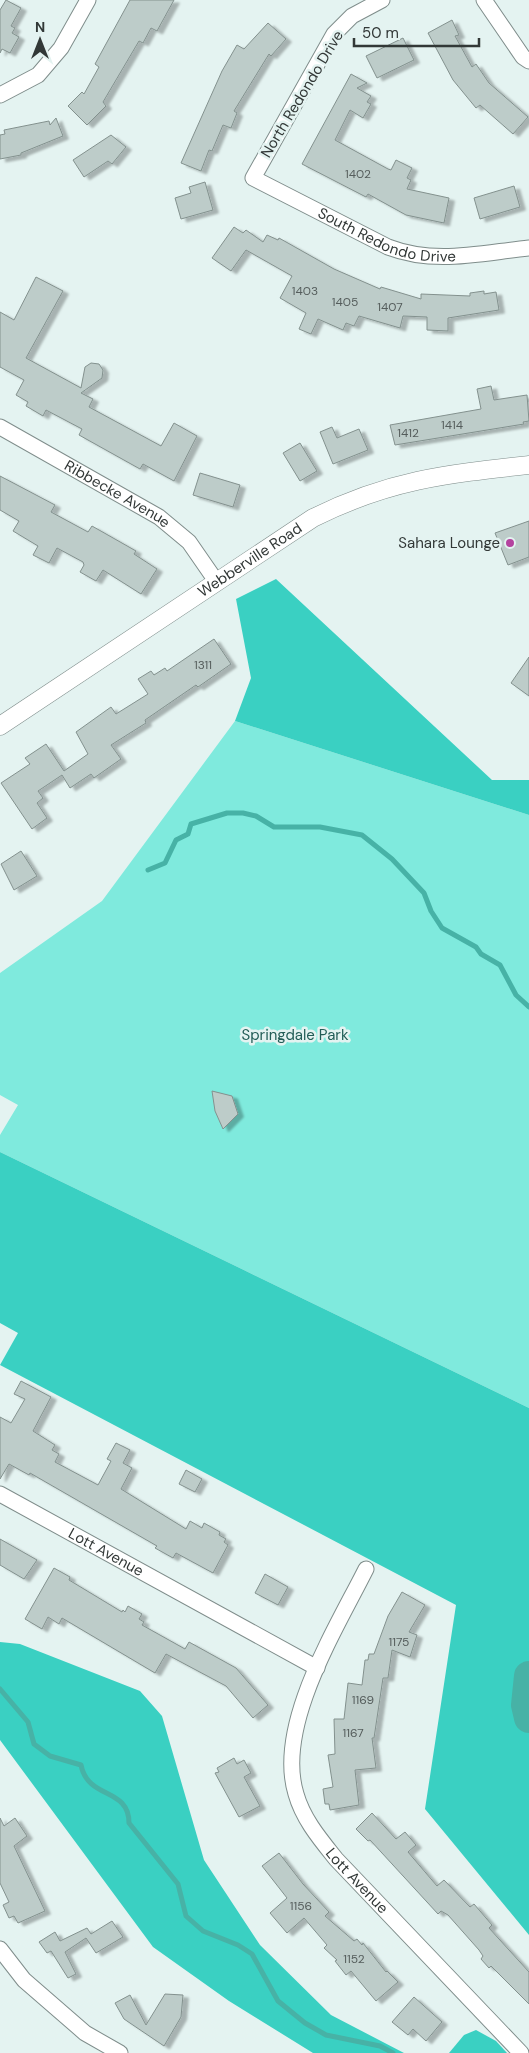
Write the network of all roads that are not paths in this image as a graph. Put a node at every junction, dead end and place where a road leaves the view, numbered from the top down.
1 (88, 0) edge
2 (382, 0) edge
3 (484, 0) edge
4 (529, 62) edge
5 (2, 95) edge
6 (253, 178) joint
7 (529, 248) edge
8 (0, 427) edge
9 (529, 465) edge
10 (216, 581) junction
11 (0, 726) edge
12 (0, 1494) edge
13 (366, 1569) dead end
14 (317, 1668) junction
15 (0, 1950) edge
16 (120, 2053) edge
17 (521, 2053) edge

1 - 5 street
2 - 6 street, North Redondo Drive
3 - 4 street
6 - 7 street, South Redondo Drive
8 - 10 street, Ribbecke Avenue
9 - 10 street, Webberville Road
10 - 11 street, Webberville Road
12 - 14 street, Lott Avenue
13 - 14 street, Lott Avenue
14 - 17 street, Lott Avenue
15 - 16 street

